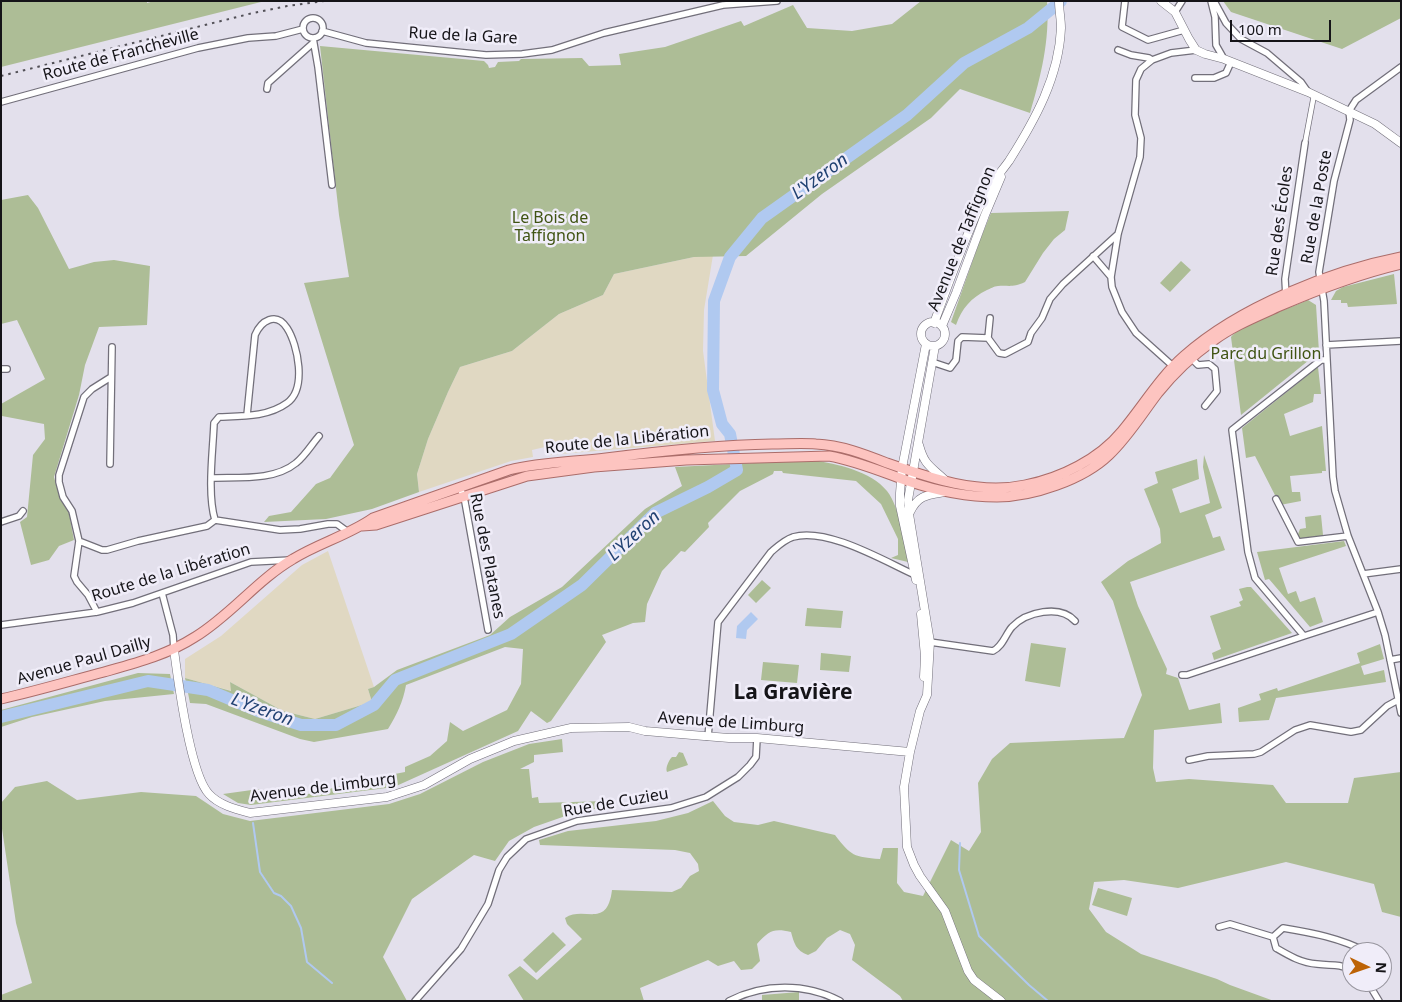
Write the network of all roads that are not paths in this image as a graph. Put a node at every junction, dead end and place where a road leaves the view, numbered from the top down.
1 (777, 1) edge
2 (1059, 1) edge
3 (1125, 1) edge
4 (1161, 1) edge
5 (1182, 1) edge
6 (1213, 1) edge
7 (1174, 12) junction
8 (303, 29) junction
9 (322, 30) junction
10 (1184, 30) junction
11 (313, 40) junction
12 (1118, 50) dead end
13 (1196, 50) junction
14 (1152, 60) junction
15 (1228, 61) junction
16 (1401, 67) edge
17 (1195, 78) dead end
18 (267, 89) dead end
19 (1311, 93) junction
20 (1, 102) edge
21 (1348, 111) junction
22 (1305, 143) joint
23 (1401, 143) edge
24 (332, 185) dead end
25 (1118, 234) junction
26 (1093, 256) junction
27 (1401, 257) edge
28 (1401, 264) edge
29 (1111, 277) junction
30 (1321, 284) junction
31 (1287, 299) junction
32 (990, 318) dead end
33 (938, 324) junction
34 (988, 338) junction
35 (1401, 341) edge
36 (926, 344) junction
37 (1326, 345) junction
38 (935, 346) junction
39 (112, 347) dead end
40 (1189, 355) junction
41 (1327, 360) junction
42 (932, 362) junction
43 (1175, 368) junction
44 (112, 377) junction
45 (1205, 406) dead end
46 (248, 415) junction
47 (320, 436) dead end
48 (918, 440) junction
49 (1098, 459) junction
50 (110, 464) dead end
51 (902, 468) junction
52 (912, 471) junction
53 (212, 478) junction
54 (901, 479) junction
55 (946, 481) junction
56 (910, 482) junction
57 (460, 487) junction
58 (946, 492) junction
59 (463, 497) junction
60 (1276, 500) dead end
61 (23, 511) dead end
62 (909, 514) junction
63 (215, 520) junction
64 (1, 522) edge
65 (362, 526) junction
66 (348, 532) junction
67 (1348, 536) junction
68 (79, 541) junction
69 (291, 560) junction
70 (1401, 569) edge
71 (1363, 574) junction
72 (915, 575) junction
73 (162, 593) junction
74 (924, 601) junction
75 (97, 612) junction
76 (1378, 612) junction
77 (921, 615) junction
78 (1075, 621) dead end
79 (1, 625) edge
80 (488, 630) dead end
81 (1304, 636) junction
82 (930, 642) junction
83 (174, 650) junction
84 (1401, 658) edge
85 (1390, 660) junction
86 (1182, 675) dead end
87 (1, 699) edge
88 (1398, 700) junction
89 (920, 711) junction
90 (1401, 713) edge
91 (708, 737) junction
92 (757, 738) junction
93 (910, 752) junction
94 (1189, 760) dead end
95 (1219, 927) dead end
96 (1273, 937) junction
97 (1345, 942) edge
98 (1342, 966) edge
99 (818, 991) junction
100 (735, 999) edge
101 (415, 1001) edge
102 (729, 1001) edge
103 (822, 1001) edge
104 (840, 1001) edge
105 (1001, 1001) edge

1 - 9 street, Rue de la Gare
2 - 33 street, Avenue de Taffignon
3 - 10 street
4 - 7 street
5 - 7 street
6 - 15 street
6 - 19 street
7 - 10 street
8 - 9 street
8 - 11 street
8 - 20 street, Route de Francheville
9 - 11 street
10 - 13 street
11 - 18 street
11 - 24 street
12 - 14 street
13 - 14 street
13 - 15 street
14 - 25 street
15 - 17 street
15 - 19 street
16 - 21 street
19 - 21 street
19 - 22 street
21 - 23 street
21 - 30 street, Rue de la Poste
22 - 31 street, Rue des Écoles
25 - 26 street
25 - 29 street
26 - 29 street
26 - 34 street
27 - 30 main road
28 - 30 main road
29 - 43 street
30 - 31 main road
30 - 37 street, Rue de la Poste
31 - 40 main road
32 - 34 street
33 - 36 street, Avenue de Taffignon
33 - 38 street, Avenue de Taffignon
34 - 42 street
35 - 37 street
36 - 38 street
36 - 51 street, Avenue de Taffignon
37 - 41 street, Rue de la Poste
38 - 42 street, Avenue de Taffignon
39 - 44 street
40 - 43 main road
40 - 45 street
41 - 67 street, Rue de la Poste
41 - 81 street
42 - 48 street, Avenue de Taffignon
43 - 49 main road
44 - 50 street
44 - 68 street
46 - 46 street
46 - 53 street
47 - 53 street
48 - 52 street, Avenue de Taffignon
48 - 55 street
49 - 55 main road, Route de la Libération
49 - 58 main road, Route de la Libération
51 - 52 main road, Route de la Libération
51 - 54 street, Avenue de Taffignon
51 - 57 main road, Route de la Libération
52 - 55 main road, Route de la Libération
52 - 56 street, Avenue de Taffignon
53 - 63 street
54 - 56 main road, Route de la Libération
54 - 59 main road, Route de la Libération
54 - 72 street, Avenue de Taffignon
56 - 58 main road, Route de la Libération
56 - 62 street, Avenue de Taffignon
57 - 59 street, Rue des Platanes
57 - 65 main road, Route de la Libération
58 - 62 street
59 - 65 main road, Route de la Libération
59 - 80 street, Rue des Platanes
60 - 67 street
61 - 64 street
62 - 74 street, Avenue de Taffignon
63 - 66 street
63 - 68 street
65 - 66 main road, Route de la Libération
66 - 69 main road, Route de la Libération
67 - 71 street, Rue de la Poste
68 - 75 street
69 - 73 street, Route de la Libération
69 - 83 main road, Route de la Libération
70 - 71 street
71 - 76 street, Rue de la Poste
72 - 74 street
72 - 77 street
72 - 91 street
73 - 75 street, Route de la Libération
73 - 83 street, Avenue de Limburg
74 - 82 street
75 - 79 street, Route de la Libération
76 - 81 street
76 - 85 street, Rue de la Poste
77 - 82 street
77 - 89 street
78 - 82 street
81 - 86 street
82 - 89 street
83 - 87 main road, Avenue Paul Dailly
83 - 91 street, Avenue de Limburg
84 - 85 street
85 - 88 street, Rue de la Poste
88 - 90 street, Rue de la Poste
88 - 94 street
89 - 93 street
91 - 92 street, Avenue de Limburg
92 - 93 street, Avenue de Limburg
92 - 101 street, Rue de Cuzieu
93 - 105 street
95 - 96 street
96 - 97 street
96 - 98 street
99 - 100 street
99 - 103 street
99 - 104 street
100 - 102 street

